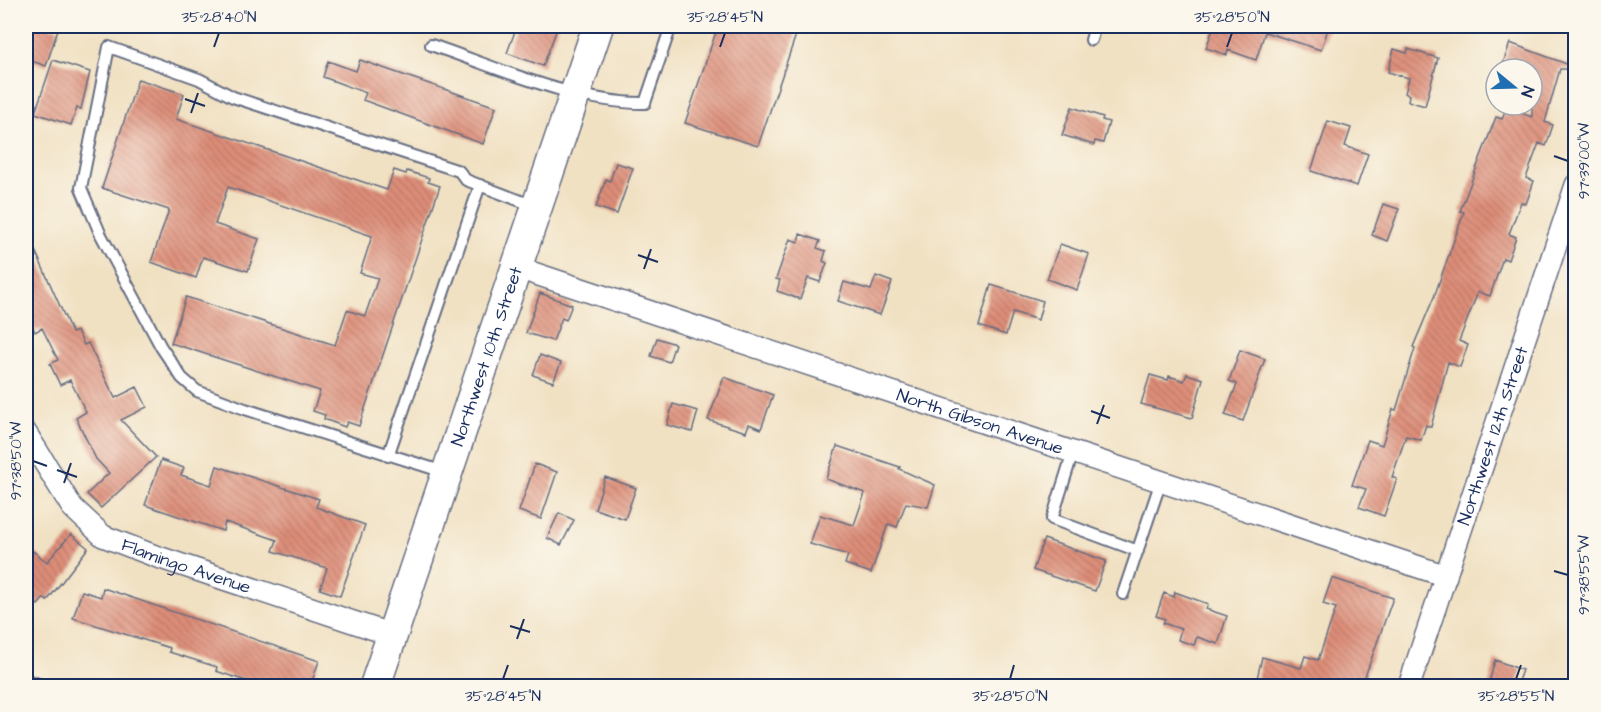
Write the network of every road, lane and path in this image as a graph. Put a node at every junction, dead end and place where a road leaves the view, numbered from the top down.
1 (598, 26) edge
2 (671, 26) edge
3 (1095, 26) edge
4 (1091, 40) dead end
5 (431, 45) dead end
6 (575, 93) junction
7 (480, 185) junction
8 (1574, 192) edge
9 (537, 207) junction
10 (515, 267) junction
11 (27, 439) edge
12 (1073, 452) junction
13 (388, 456) junction
14 (448, 473) junction
15 (1161, 481) junction
16 (1138, 551) junction
17 (1446, 576) junction
18 (1123, 594) dead end
19 (392, 635) junction
20 (26, 680) edge
21 (44, 687) edge
22 (375, 687) edge
23 (1410, 687) edge

1 - 6 main road, Northwest 10th Street
2 - 6 lane
3 - 4 lane
5 - 6 lane
6 - 9 main road, Northwest 10th Street
7 - 9 lane
7 - 13 lane
7 - 13 lane
8 - 17 street, Northwest 12th Street
9 - 10 main road, Northwest 10th Street
10 - 12 street, North Gibson Avenue
10 - 14 main road, Northwest 10th Street
11 - 19 street, Flamingo Avenue
12 - 15 street, North Gibson Avenue
12 - 16 lane
13 - 14 lane
14 - 19 main road, Northwest 10th Street
15 - 16 lane
15 - 17 street, North Gibson Avenue
16 - 18 lane
17 - 23 street, Northwest 12th Street
19 - 22 main road, Northwest 10th Street
20 - 21 lane

